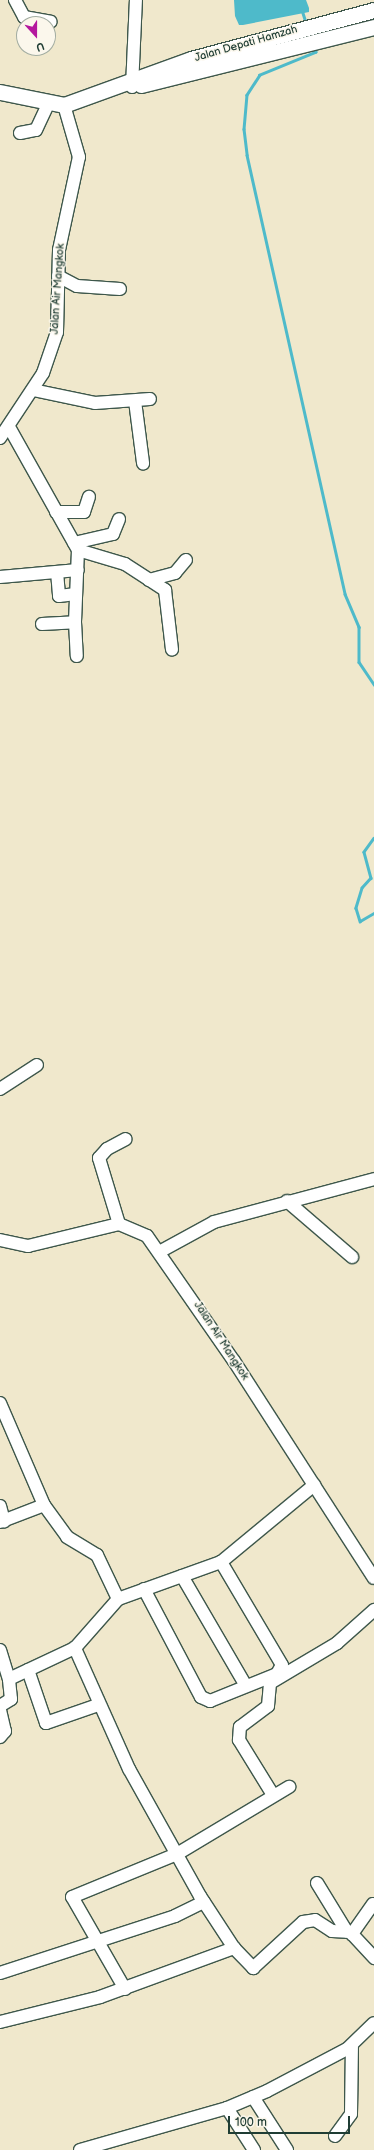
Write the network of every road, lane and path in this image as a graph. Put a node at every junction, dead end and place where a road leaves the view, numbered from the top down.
1 (15, 0) edge
2 (136, 0) edge
3 (374, 10) edge
4 (23, 16) edge
5 (374, 27) edge
6 (127, 84) junction
7 (0, 92) edge
8 (48, 104) junction
9 (64, 105) junction
10 (20, 133) dead end
11 (58, 276) junction
12 (120, 289) dead end
13 (33, 390) junction
14 (150, 399) dead end
15 (135, 401) junction
16 (9, 427) junction
17 (0, 438) edge
18 (143, 463) dead end
19 (88, 497) dead end
20 (56, 512) junction
21 (120, 520) dead end
22 (76, 546) junction
23 (186, 560) dead end
24 (78, 570) junction
25 (57, 572) junction
26 (0, 577) edge
27 (149, 580) junction
28 (76, 594) junction
29 (75, 622) junction
30 (42, 624) dead end
31 (172, 650) dead end
32 (77, 656) dead end
33 (37, 1065) dead end
34 (0, 1089) edge
35 (126, 1139) dead end
36 (374, 1179) edge
37 (287, 1201) junction
38 (119, 1224) junction
39 (0, 1241) edge
40 (161, 1251) junction
41 (352, 1257) dead end
42 (0, 1403) edge
43 (314, 1485) junction
44 (44, 1505) junction
45 (0, 1506) edge
46 (2, 1522) edge
47 (221, 1562) junction
48 (182, 1576) junction
49 (374, 1578) edge
50 (144, 1589) junction
51 (118, 1599) junction
52 (374, 1610) edge
53 (75, 1648) junction
54 (0, 1650) edge
55 (28, 1670) junction
56 (9, 1679) junction
57 (246, 1686) junction
58 (98, 1705) junction
59 (0, 1706) edge
60 (0, 1710) edge
61 (0, 1736) edge
62 (289, 1787) dead end
63 (273, 1794) junction
64 (177, 1854) junction
65 (317, 1883) dead end
66 (204, 1902) junction
67 (373, 1904) edge
68 (350, 1932) junction
69 (96, 1943) junction
70 (234, 1948) junction
71 (374, 1958) edge
72 (0, 1973) edge
73 (125, 1989) junction
74 (0, 2022) edge
75 (374, 2023) edge
76 (352, 2045) junction
77 (253, 2097) junction
78 (227, 2108) junction
79 (335, 2136) dead end
80 (80, 2150) edge
81 (254, 2150) edge
82 (287, 2150) edge

1 - 4 street
2 - 6 street
3 - 6 main road, Jalan Depati Hamzah
5 - 6 main road, Jalan Depati Hamzah
6 - 9 main road, Jalan Depati Hamzah
7 - 8 main road, Jalan Depati Hamzah
8 - 9 main road, Jalan Depati Hamzah
8 - 10 street
9 - 11 street, Jalan Air Mangkok
11 - 12 street
11 - 13 street, Jalan Air Mangkok
13 - 15 street
13 - 16 street, Jalan Air Mangkok
14 - 15 street
15 - 18 street
16 - 17 street, Jalan Air Mangkok
16 - 20 street
19 - 20 street
20 - 22 street
21 - 22 street
22 - 24 street
22 - 27 street
23 - 27 street
24 - 25 street
24 - 28 street
25 - 26 street
25 - 28 street
27 - 31 street
28 - 29 street
29 - 30 street
29 - 32 street
33 - 34 street
35 - 38 street
36 - 37 street
37 - 40 street
37 - 41 street
38 - 39 street
38 - 40 street, Jalan Air Mangkok
40 - 43 street, Jalan Air Mangkok
42 - 44 street
43 - 47 street
43 - 49 street, Jalan Air Mangkok
44 - 46 street
44 - 51 street
45 - 46 street
47 - 48 street
47 - 57 street
48 - 50 street
48 - 57 street
50 - 51 street
50 - 57 street
51 - 53 street
52 - 63 street
53 - 55 street
53 - 58 street
54 - 56 street
55 - 56 street
55 - 58 street
56 - 59 street
58 - 64 street
60 - 61 street
62 - 63 street
63 - 64 street
64 - 66 street
64 - 69 street
65 - 68 street
66 - 69 street
66 - 70 street
67 - 68 street
68 - 70 street
68 - 71 street
69 - 72 street
69 - 73 street
70 - 73 street
73 - 74 street
75 - 76 street
76 - 77 street
76 - 79 street
77 - 78 street
77 - 82 street
78 - 80 street
78 - 81 street

